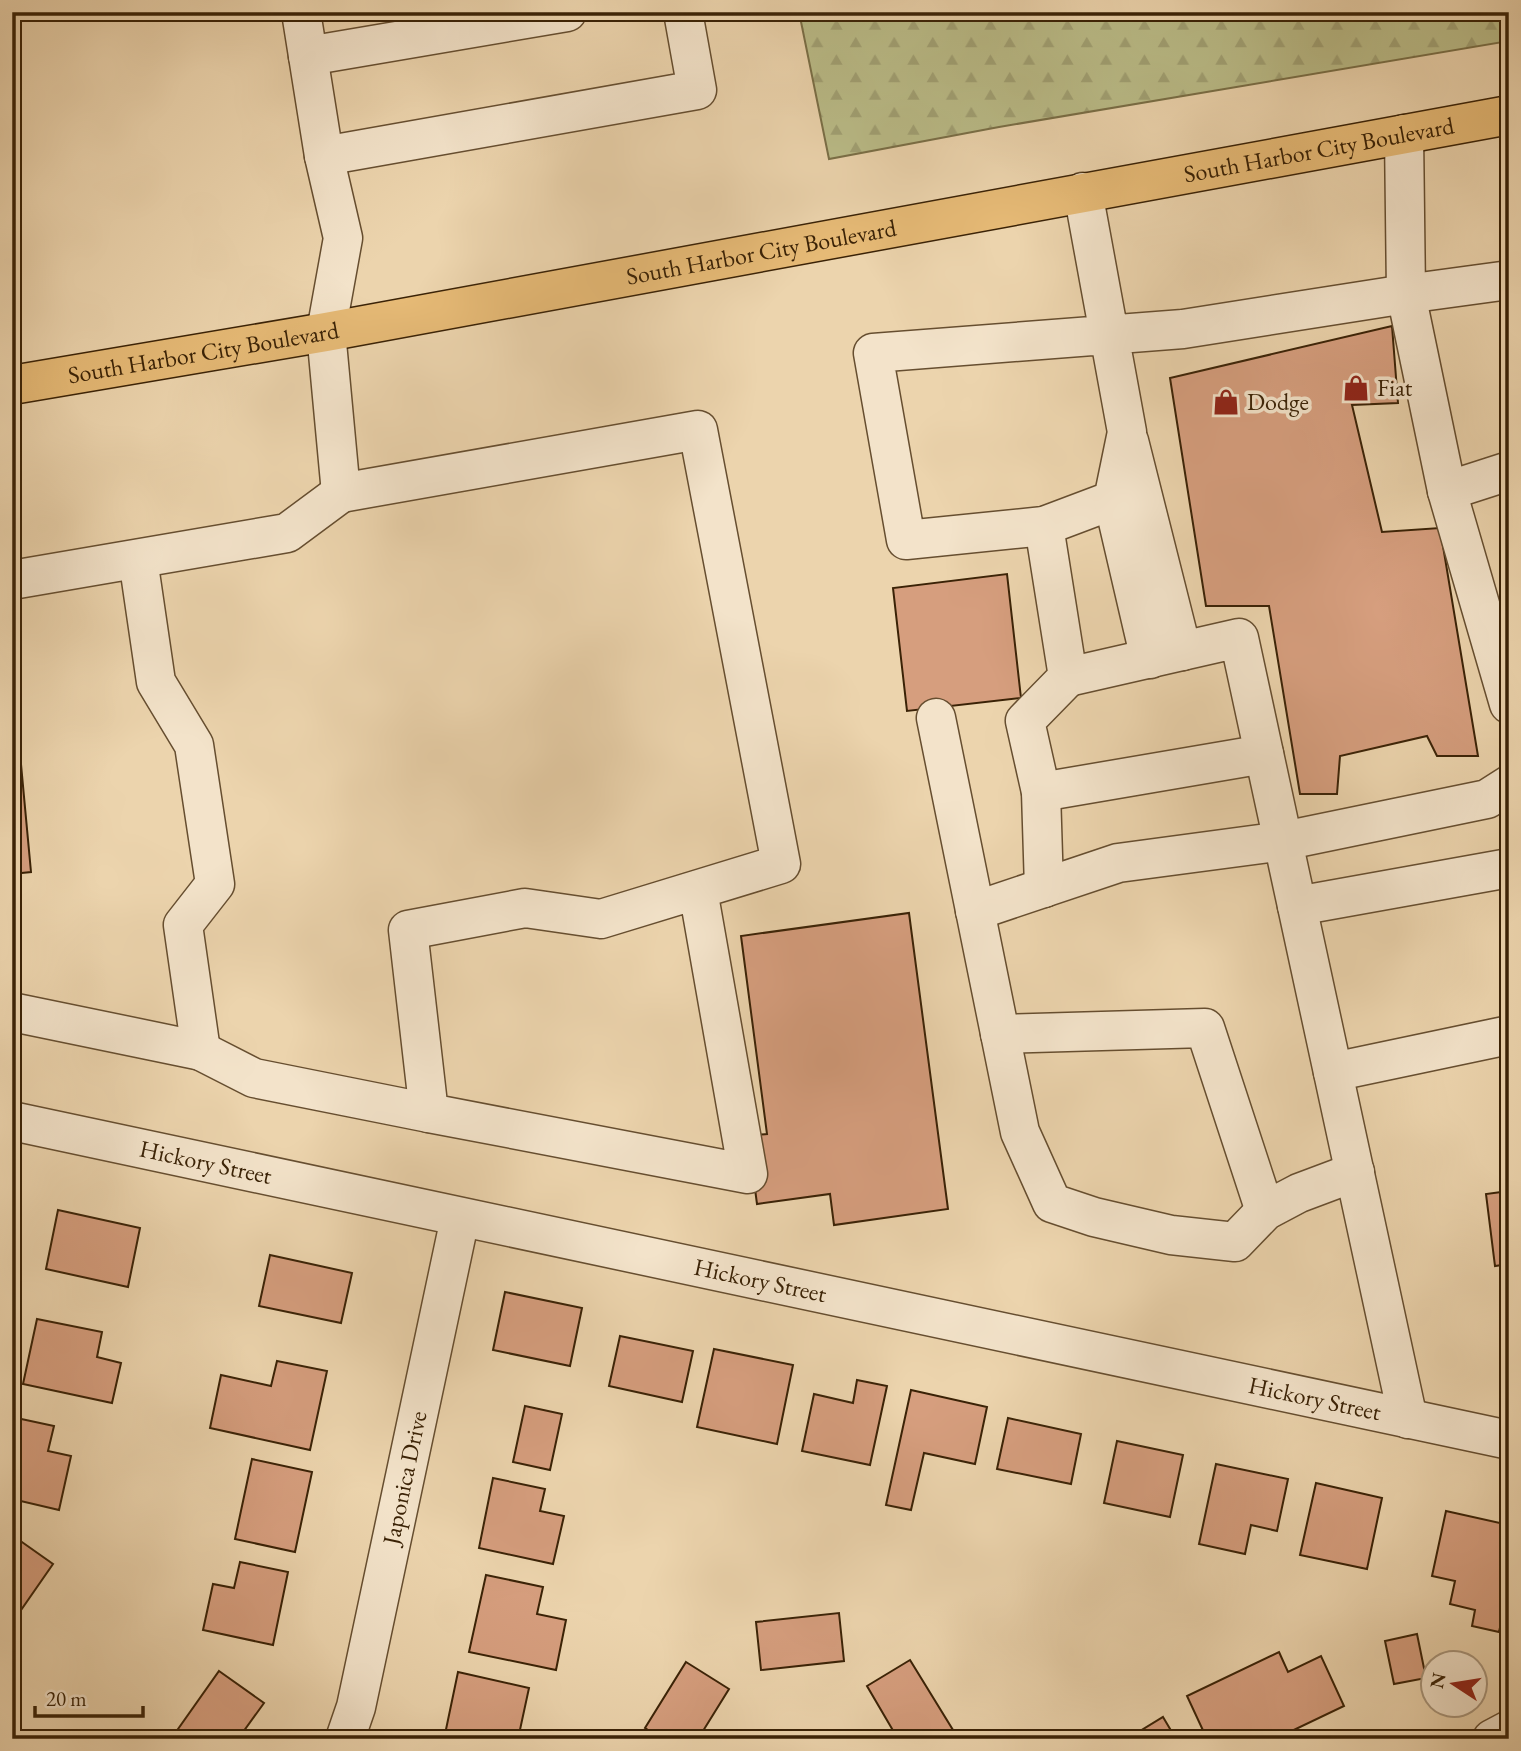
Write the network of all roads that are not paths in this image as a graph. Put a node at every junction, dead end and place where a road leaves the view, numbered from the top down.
1 (300, 12) edge
2 (567, 12) edge
3 (683, 12) edge
4 (308, 56) junction
5 (1509, 115) edge
6 (1405, 134) junction
7 (324, 156) junction
8 (1083, 192) junction
9 (1509, 280) edge
10 (1406, 294) junction
11 (326, 332) junction
12 (1109, 335) junction
13 (12, 386) edge
14 (1127, 432) junction
15 (1509, 471) edge
16 (1447, 491) junction
17 (341, 493) junction
18 (1113, 500) junction
19 (1044, 526) junction
20 (138, 559) junction
21 (12, 580) edge
22 (1166, 655) junction
23 (1068, 677) junction
24 (1509, 704) edge
25 (936, 718) dead end
26 (1264, 754) junction
27 (1509, 785) edge
28 (1041, 792) junction
29 (1283, 841) junction
30 (1509, 868) edge
31 (1044, 888) junction
32 (698, 890) junction
33 (1297, 906) junction
34 (975, 911) junction
35 (12, 1012) edge
36 (1000, 1034) junction
37 (1509, 1035) edge
38 (201, 1051) junction
39 (1333, 1072) junction
40 (429, 1113) junction
41 (12, 1121) edge
42 (1355, 1172) junction
43 (1265, 1211) junction
44 (460, 1218) junction
45 (1408, 1419) junction
46 (1509, 1440) edge
47 (1509, 1730) edge
48 (345, 1739) edge
49 (1492, 1739) edge

1 - 4 street
2 - 4 street
3 - 7 street
4 - 7 street
5 - 6 main road, South Harbor City Boulevard
6 - 8 main road, South Harbor City Boulevard
6 - 10 street
7 - 11 street
8 - 11 main road, South Harbor City Boulevard
8 - 12 street
9 - 10 street
10 - 12 street
10 - 16 street
11 - 13 main road, South Harbor City Boulevard
11 - 17 street
12 - 14 street
12 - 19 street
14 - 18 street
14 - 22 street
15 - 16 street
16 - 24 street
17 - 20 street
17 - 32 street
18 - 19 street
18 - 22 street
19 - 23 street
20 - 21 street
20 - 38 street
22 - 23 street
22 - 26 street
23 - 28 street
25 - 34 street
26 - 28 street
26 - 29 street
27 - 29 street
28 - 31 street
29 - 31 street
29 - 33 street
30 - 33 street
31 - 34 street
32 - 40 street
32 - 40 street
33 - 39 street
34 - 36 street
35 - 38 street
36 - 43 street
36 - 43 street
37 - 39 street
38 - 40 street
39 - 42 street
41 - 44 street, Hickory Street
42 - 43 street
42 - 45 street
44 - 45 street, Hickory Street
44 - 48 street, Japonica Drive
45 - 46 street, Hickory Street
47 - 49 street

